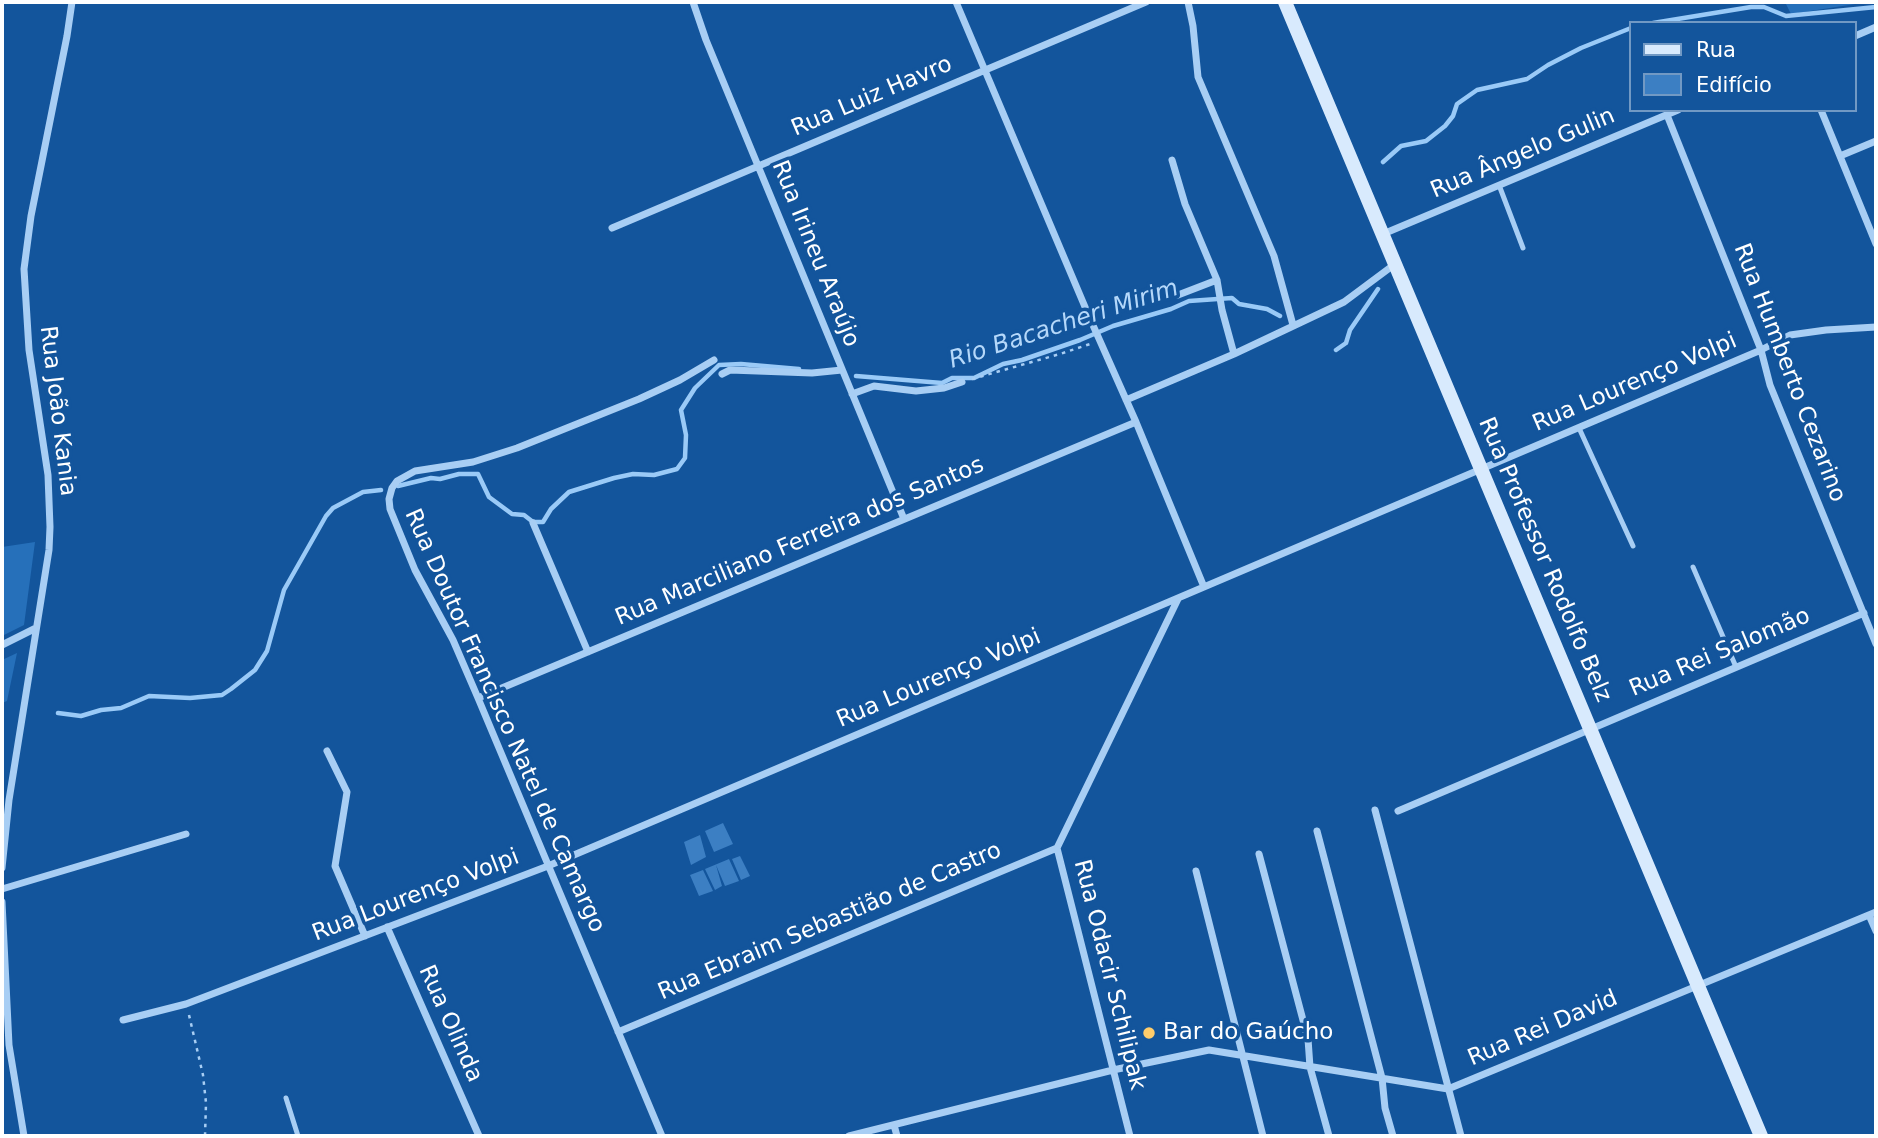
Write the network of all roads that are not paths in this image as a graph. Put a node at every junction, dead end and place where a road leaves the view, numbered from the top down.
1 (72, 2) edge
2 (693, 2) edge
3 (956, 2) edge
4 (1146, 2) edge
5 (1188, 2) edge
6 (1285, 2) edge
7 (1876, 27) edge
8 (1857, 35) edge
9 (985, 70) junction
10 (1674, 112) edge
11 (1822, 112) edge
12 (1667, 115) junction
13 (1876, 141) edge
14 (1840, 156) junction
15 (1172, 160) dead end
16 (758, 166) junction
17 (1499, 185) junction
18 (612, 228) dead end
19 (1382, 234) junction
20 (1876, 244) edge
21 (1523, 248) dead end
22 (1395, 264) junction
23 (1217, 281) junction
24 (1178, 295) dead end
25 (1293, 325) junction
26 (1876, 327) edge
27 (1761, 350) junction
28 (1234, 355) junction
29 (714, 360) dead end
30 (842, 370) junction
31 (722, 374) dead end
32 (962, 382) road end
33 (852, 394) junction
34 (1126, 400) junction
35 (1136, 422) junction
36 (1579, 428) junction
37 (1481, 469) junction
38 (904, 519) junction
39 (533, 523) dead end
40 (1633, 546) dead end
41 (1693, 567) dead end
42 (1204, 587) junction
43 (1179, 598) junction
44 (1864, 613) junction
45 (36, 628) junction
46 (1876, 644) edge
47 (2, 645) edge
48 (588, 652) junction
49 (1736, 667) junction
50 (478, 698) junction
51 (1591, 729) junction
52 (327, 751) dead end
53 (1375, 810) dead end
54 (1398, 811) dead end
55 (1317, 831) dead end
56 (186, 834) dead end
57 (1057, 848) junction
58 (1259, 854) dead end
59 (548, 866) junction
60 (2, 868) edge
61 (1196, 871) dead end
62 (2, 889) edge
63 (2, 902) edge
64 (1873, 913) edge
65 (387, 927) junction
66 (1876, 931) edge
67 (365, 936) junction
68 (1698, 986) junction
69 (123, 1020) dead end
70 (618, 1032) junction
71 (1243, 1056) junction
72 (11, 1062) junction
73 (2, 1065) edge
74 (1310, 1067) junction
75 (1113, 1070) junction
76 (1382, 1078) junction
77 (1448, 1089) junction
78 (286, 1098) dead end
79 (894, 1125) junction
80 (24, 1136) edge
81 (298, 1136) edge
82 (479, 1136) edge
83 (662, 1136) edge
84 (849, 1136) edge
85 (897, 1136) edge
86 (1130, 1136) edge
87 (1263, 1136) edge
88 (1329, 1136) edge
89 (1393, 1136) edge
90 (1461, 1136) edge
91 (1761, 1136) edge

1 - 45 street, Rua João Kania
2 - 16 street, Rua Irineu Araújo
3 - 9 street
4 - 9 street, Rua Luiz Havro
5 - 25 street
6 - 19 street, Rua Professor Rodolfo Belz
7 - 8 street
9 - 16 street, Rua Luiz Havro
9 - 34 street
10 - 12 street, Rua Ângelo Gulin
11 - 14 street
12 - 17 street, Rua Ângelo Gulin
12 - 27 street, Rua Humberto Cezarino
13 - 14 street
14 - 20 street
15 - 23 street
16 - 18 street, Rua Luiz Havro
16 - 30 street, Rua Irineu Araújo
17 - 19 street, Rua Ângelo Gulin
17 - 21 lane
19 - 22 street, Rua Professor Rodolfo Belz
22 - 25 street
22 - 37 street, Rua Professor Rodolfo Belz
23 - 24 street
23 - 28 street
25 - 28 street
26 - 27 street, Rua Lourenço Volpi
27 - 36 street, Rua Lourenço Volpi
27 - 44 street, Rua Humberto Cezarino
28 - 34 street
29 - 50 street, Rua Doutor Francisco Natel de Camargo
30 - 31 street
30 - 33 street, Rua Irineu Araújo
32 - 33 street
33 - 38 street, Rua Irineu Araújo
34 - 35 street
35 - 38 street, Rua Marciliano Ferreira dos Santos
35 - 42 street
36 - 37 street, Rua Lourenço Volpi
36 - 40 lane
37 - 42 street, Rua Lourenço Volpi
37 - 51 street, Rua Professor Rodolfo Belz
38 - 48 street, Rua Marciliano Ferreira dos Santos
39 - 48 street
41 - 49 lane
42 - 43 street, Rua Lourenço Volpi
43 - 57 street, Rua Odacir Schilipak
43 - 59 street, Rua Lourenço Volpi
44 - 46 street, Rua Humberto Cezarino
44 - 49 street, Rua Rei Salomão
45 - 47 street
45 - 60 street, Rua João Kania
48 - 50 street, Rua Marciliano Ferreira dos Santos
49 - 51 street, Rua Rei Salomão
50 - 59 street, Rua Doutor Francisco Natel de Camargo
51 - 54 street, Rua Rei Salomão
51 - 68 street, Rua Professor Rodolfo Belz
52 - 67 street
53 - 77 street
55 - 76 street
56 - 62 street
57 - 70 street, Rua Ebraim Sebastião de Castro
57 - 75 street, Rua Odacir Schilipak
58 - 74 street
59 - 65 street, Rua Lourenço Volpi
59 - 70 street, Rua Doutor Francisco Natel de Camargo
61 - 71 street
63 - 72 street
64 - 66 street
64 - 68 street, Rua Rei David
65 - 67 street, Rua Lourenço Volpi
65 - 82 street, Rua Olinda
67 - 69 street, Rua Lourenço Volpi
68 - 77 street, Rua Rei David
68 - 91 street, Rua Professor Rodolfo Belz
70 - 83 street, Rua Doutor Francisco Natel de Camargo
71 - 74 street, Rua Rei David
71 - 75 street, Rua Rei David
71 - 87 street
72 - 73 street
72 - 80 street
74 - 76 street, Rua Rei David
74 - 88 street
75 - 79 street
75 - 86 street, Rua Odacir Schilipak
76 - 77 street, Rua Rei David
76 - 89 street
77 - 90 street
78 - 81 lane
79 - 84 street
79 - 85 street

